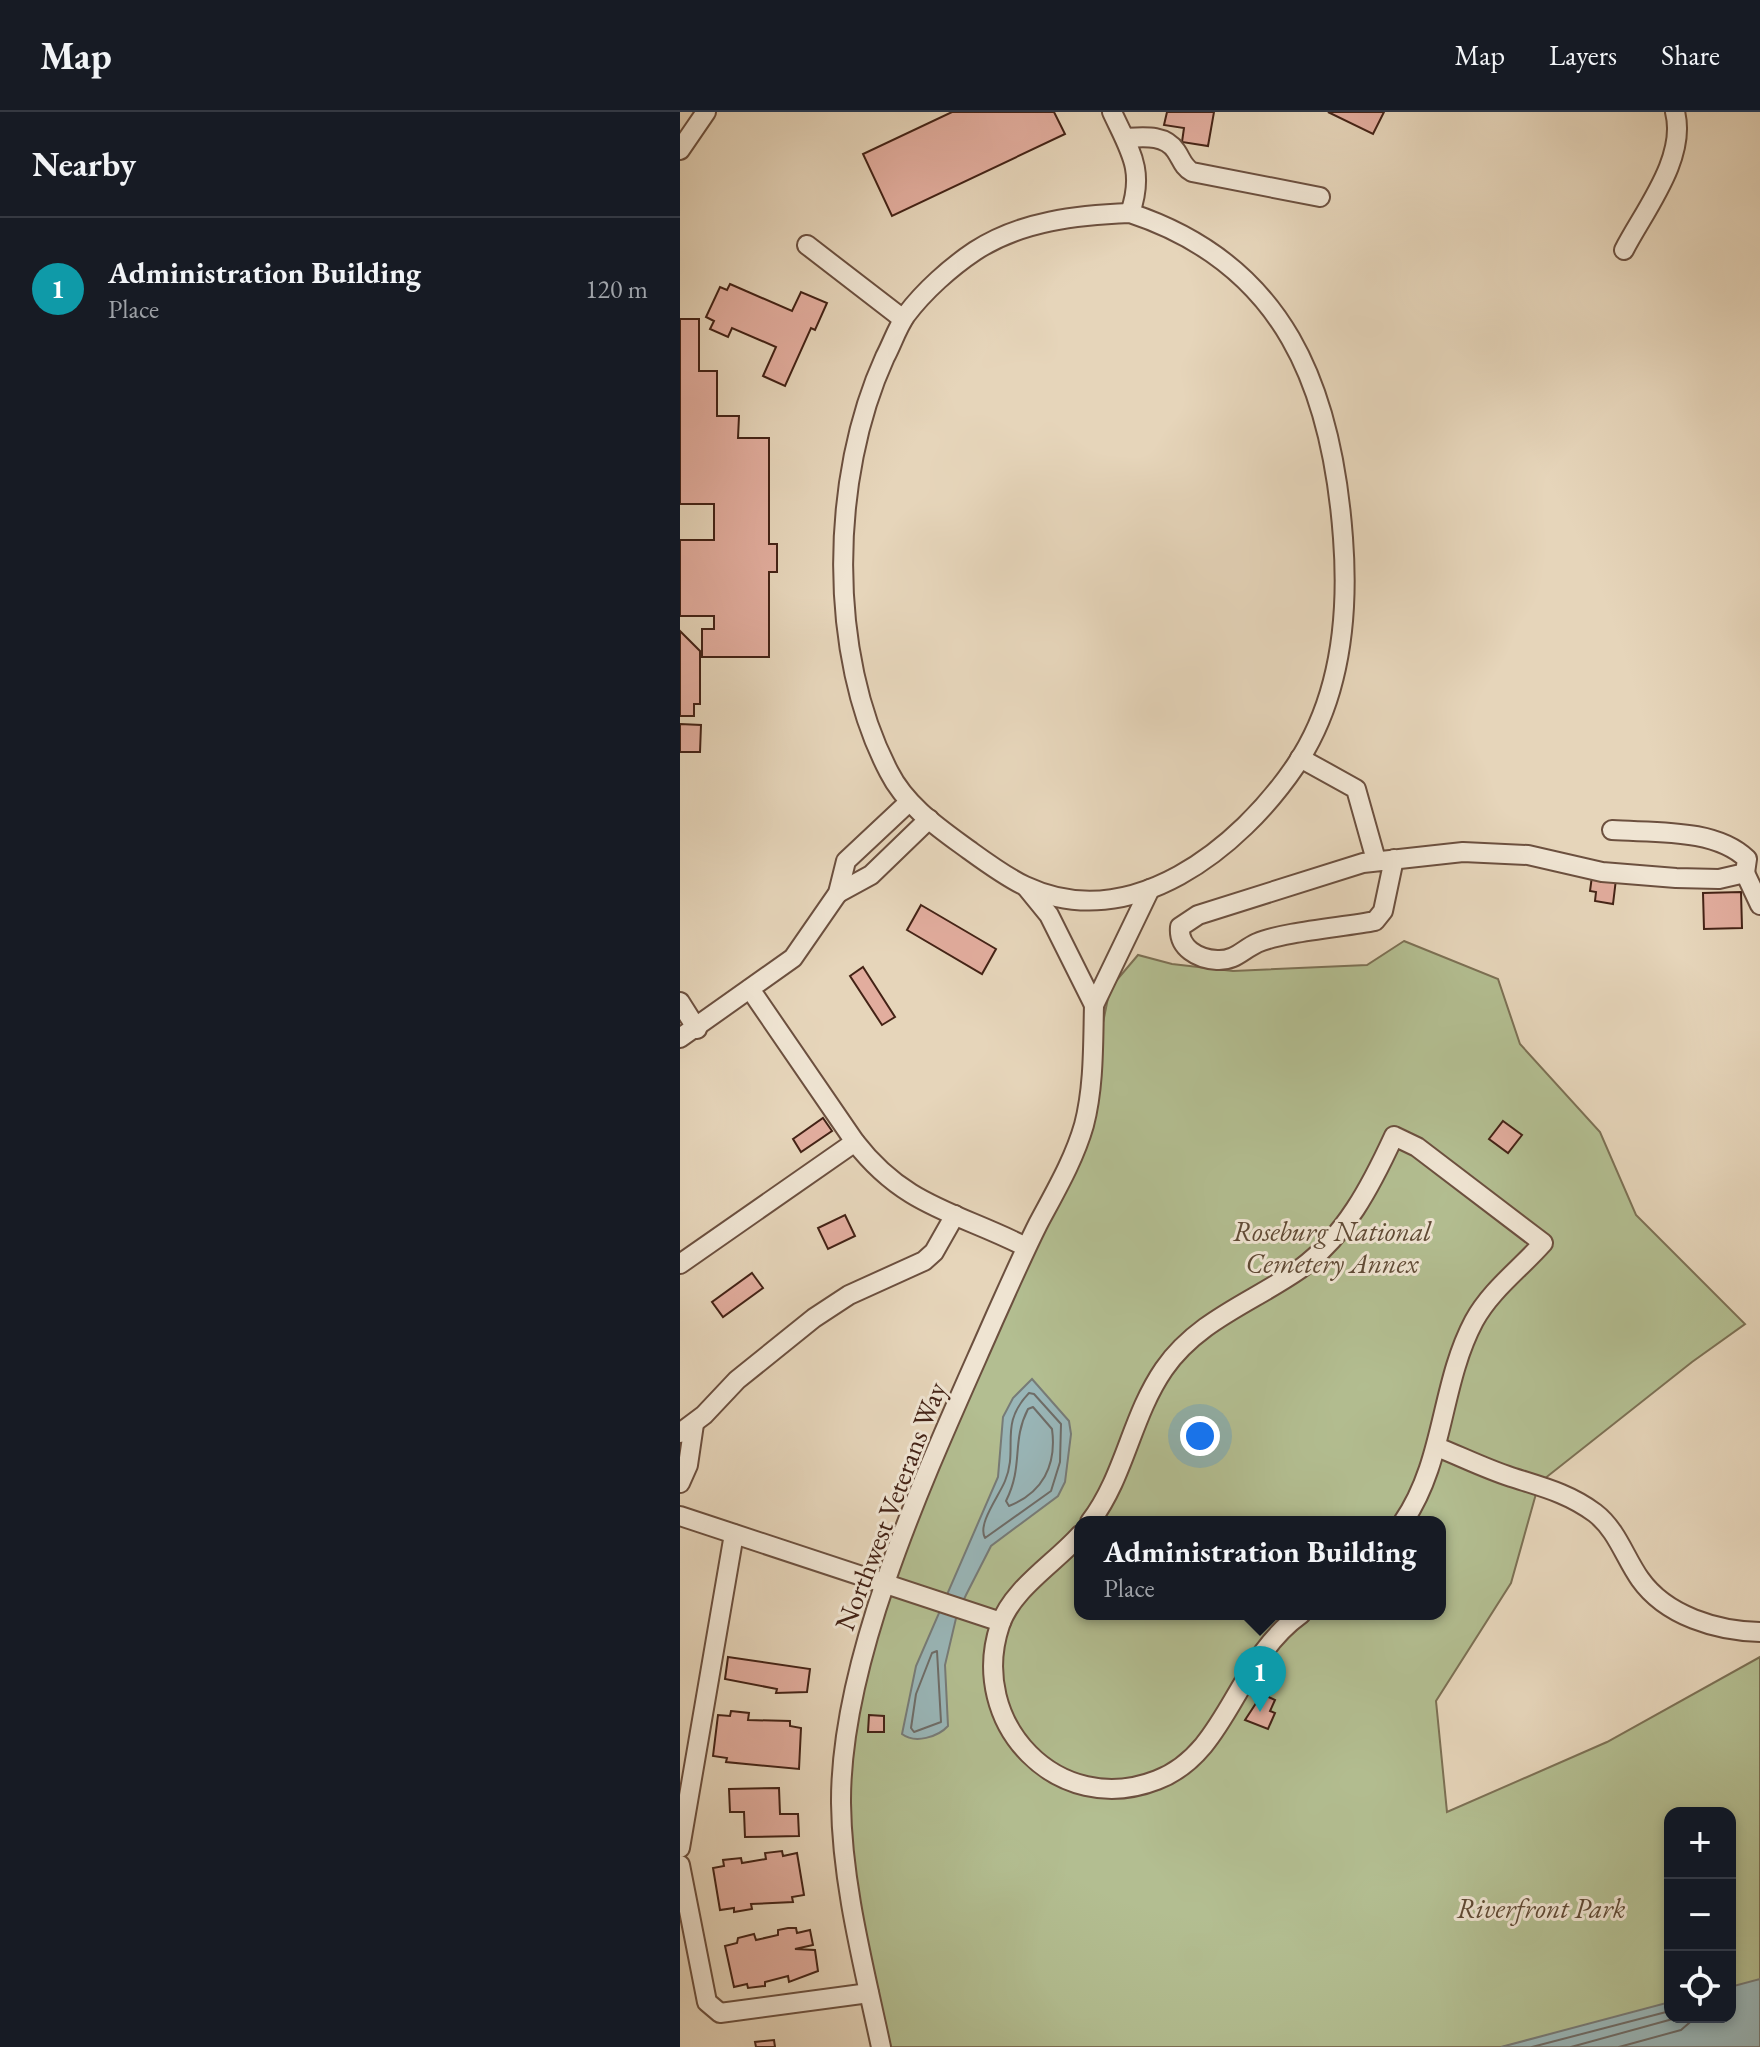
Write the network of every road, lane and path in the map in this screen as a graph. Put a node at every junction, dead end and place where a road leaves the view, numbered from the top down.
1 (706, 112) edge
2 (1112, 112) edge
3 (1675, 112) edge
4 (1125, 138) junction
5 (680, 150) edge
6 (1320, 197) dead end
7 (1130, 213) junction
8 (807, 245) dead end
9 (1624, 250) dead end
10 (903, 319) junction
11 (1300, 758) junction
12 (909, 802) junction
13 (929, 819) junction
14 (1612, 830) dead end
15 (1385, 859) junction
16 (1745, 873) junction
17 (1027, 888) junction
18 (1150, 889) junction
19 (838, 893) junction
20 (1760, 905) edge
21 (750, 989) junction
22 (680, 1002) edge
23 (1094, 1005) junction
24 (697, 1029) junction
25 (680, 1038) edge
26 (855, 1142) junction
27 (955, 1215) junction
28 (1026, 1247) junction
29 (680, 1264) edge
30 (687, 1429) edge
31 (1437, 1447) junction
32 (680, 1483) edge
33 (680, 1516) edge
34 (1094, 1516) edge
35 (1407, 1516) edge
36 (734, 1534) junction
37 (1074, 1541) edge
38 (887, 1582) junction
39 (1293, 1620) edge
40 (1001, 1622) junction
41 (1760, 1632) edge
42 (680, 1848) edge
43 (680, 1865) edge
44 (869, 1993) junction
45 (881, 2047) edge

1 - 5 street
2 - 4 street
3 - 9 street
4 - 6 street
4 - 7 street
7 - 10 street
7 - 11 street
8 - 10 street
10 - 12 street
11 - 15 street
11 - 18 street
12 - 13 street
12 - 19 street
13 - 17 street
13 - 19 street
14 - 16 street
15 - 15 street
15 - 16 street
16 - 20 street
17 - 18 street
17 - 23 street
18 - 23 street, Northwest Veterans Way
19 - 21 street
21 - 24 street
21 - 26 street
22 - 24 street
23 - 28 street, Northwest Veterans Way
24 - 25 street
26 - 27 street
26 - 29 street
27 - 28 street
27 - 30 street
28 - 38 street, Northwest Veterans Way
30 - 32 street
31 - 34 street
31 - 35 street
31 - 41 street
33 - 36 street
36 - 38 street
36 - 42 street
37 - 40 street
38 - 40 street
38 - 44 street, Northwest Veterans Way
39 - 40 street
43 - 44 street
44 - 45 street, Northwest Veterans Way

